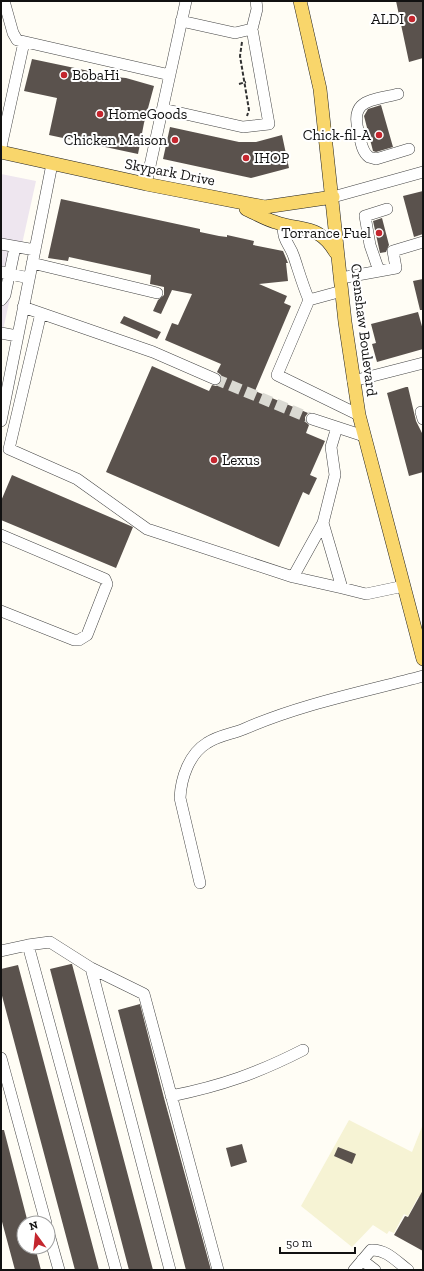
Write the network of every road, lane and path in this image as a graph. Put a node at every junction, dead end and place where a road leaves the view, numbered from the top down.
1 (4, 1) edge
2 (186, 1) edge
3 (256, 1) edge
4 (300, 1) edge
5 (181, 21) junction
6 (252, 29) junction
7 (243, 39) dead end
8 (24, 42) junction
9 (170, 75) junction
10 (245, 82) junction
11 (240, 84) dead end
12 (398, 94) dead end
13 (163, 109) junction
14 (246, 120) dead end
15 (1, 147) edge
16 (409, 149) dead end
17 (1, 152) edge
18 (52, 164) junction
19 (423, 172) edge
20 (146, 184) junction
21 (333, 197) junction
22 (226, 200) junction
23 (387, 209) dead end
24 (283, 224) junction
25 (423, 242) edge
26 (1, 244) edge
27 (15, 246) junction
28 (35, 250) junction
29 (338, 256) junction
30 (32, 263) junction
31 (380, 271) junction
32 (5, 273) edge
33 (29, 278) junction
34 (341, 284) junction
35 (157, 293) dead end
36 (1, 300) edge
37 (309, 300) junction
38 (23, 307) junction
39 (41, 313) junction
40 (1, 333) edge
41 (17, 336) junction
42 (423, 363) edge
43 (214, 379) tunnel mouth
44 (353, 381) junction
45 (423, 412) edge
46 (359, 415) junction
47 (312, 419) tunnel mouth
48 (423, 419) edge
49 (1, 421) edge
50 (337, 427) junction
51 (364, 436) junction
52 (323, 523) junction
53 (1, 535) edge
54 (293, 577) junction
55 (404, 586) junction
56 (342, 588) junction
57 (1, 611) edge
58 (423, 659) edge
59 (423, 676) edge
60 (200, 883) dead end
61 (28, 945) junction
62 (1, 951) edge
63 (91, 968) junction
64 (303, 1050) dead end
65 (1, 1058) edge
66 (171, 1096) junction
67 (44, 1215) edge
68 (55, 1255) edge
69 (362, 1260) junction
70 (59, 1270) edge
71 (116, 1270) edge
72 (170, 1270) edge
73 (218, 1270) edge
74 (354, 1270) edge
75 (375, 1270) edge
76 (408, 1270) edge

1 - 8 street
2 - 5 street
3 - 6 street
4 - 21 main road, Crenshaw Boulevard
5 - 6 street
5 - 9 street
6 - 13 street
7 - 10 path
8 - 9 street
8 - 15 street
9 - 13 street
10 - 11 path
10 - 14 path
12 - 16 street
13 - 20 street
17 - 18 main road, Skypark Drive
18 - 20 main road, Skypark Drive
18 - 28 street
19 - 21 street
20 - 22 main road, Skypark Drive
21 - 22 main road, Skypark Drive
21 - 29 main road, Crenshaw Boulevard
22 - 24 main road
23 - 31 street
24 - 29 main road
24 - 37 street
25 - 31 street
26 - 27 street
27 - 28 street
27 - 32 street
28 - 30 street
29 - 34 main road, Crenshaw Boulevard
30 - 33 street
30 - 35 street
31 - 34 street
32 - 33 street
32 - 36 street
33 - 38 street
34 - 37 street
34 - 44 main road, Crenshaw Boulevard
37 - 46 street
38 - 39 street
38 - 41 street
39 - 43 street
39 - 54 street
40 - 41 street
41 - 49 street
42 - 44 street
44 - 46 main road, Crenshaw Boulevard
45 - 48 street
46 - 51 main road, Crenshaw Boulevard
47 - 50 street
50 - 51 street
50 - 52 street
51 - 55 main road, Crenshaw Boulevard
52 - 54 street
52 - 56 street
53 - 57 street
54 - 56 street
55 - 56 street
55 - 58 main road, Crenshaw Boulevard
59 - 60 street
61 - 62 street
61 - 63 street
61 - 71 street
63 - 66 street
63 - 72 street
64 - 66 street
65 - 67 street
66 - 73 street
68 - 70 street
69 - 74 street
69 - 75 street
69 - 76 street

